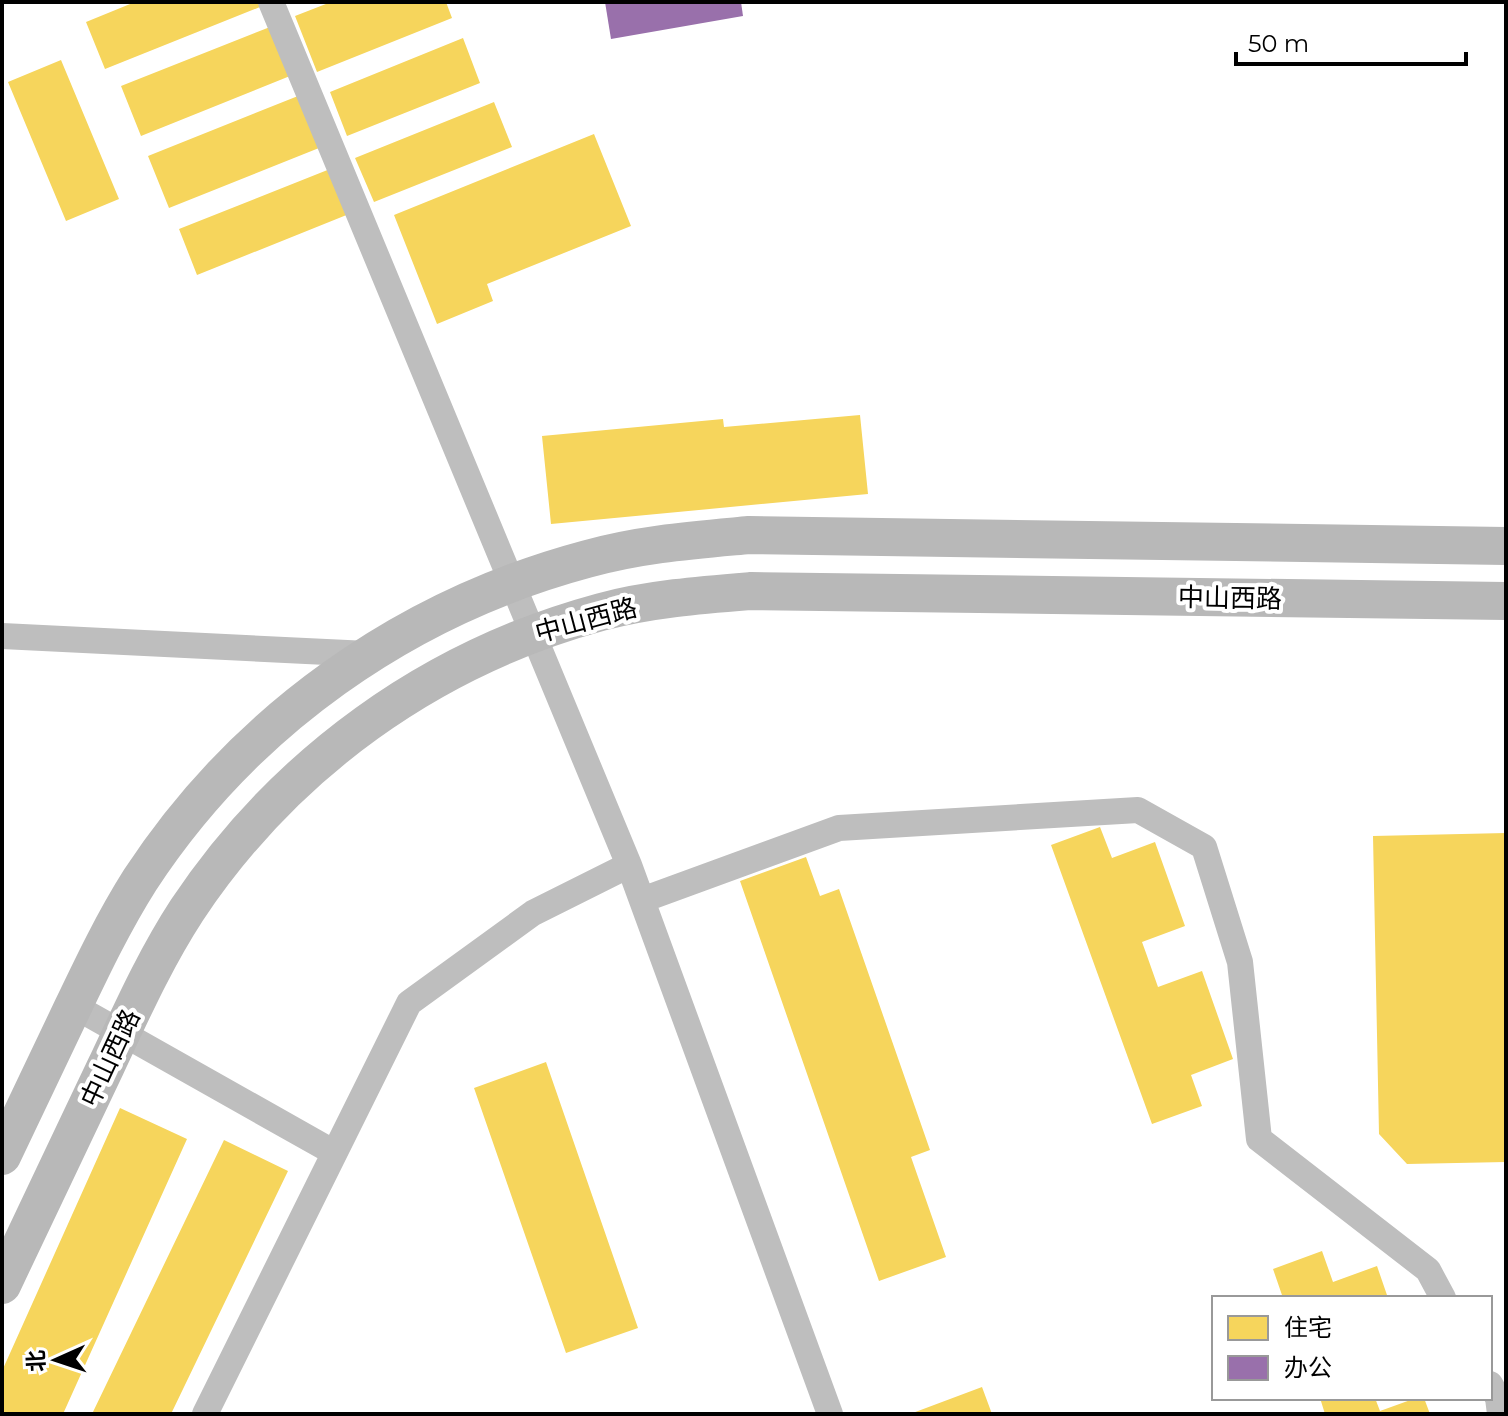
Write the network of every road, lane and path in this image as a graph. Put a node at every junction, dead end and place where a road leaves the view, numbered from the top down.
1 (271, 2) edge
2 (1506, 546) edge
3 (512, 582) junction
4 (1506, 601) edge
5 (531, 634) junction
6 (2, 636) edge
7 (368, 654) junction
8 (629, 865) junction
9 (642, 900) junction
10 (74, 1006) junction
11 (122, 1033) junction
12 (333, 1152) junction
13 (2, 1156) edge
14 (2, 1285) edge
15 (1442, 1296) edge
16 (1492, 1388) edge
17 (205, 1414) edge
18 (830, 1414) edge
19 (1500, 1414) edge

1 - 3 street
2 - 3 main road
3 - 5 street
3 - 7 main road
4 - 5 main road, 中山西路
5 - 8 street
5 - 11 main road, 中山西路
6 - 7 street
7 - 10 main road
8 - 9 street
8 - 12 street
9 - 15 street
9 - 18 street
10 - 11 street
10 - 13 main road
11 - 12 street
11 - 14 main road, 中山西路
12 - 17 street
16 - 19 street

